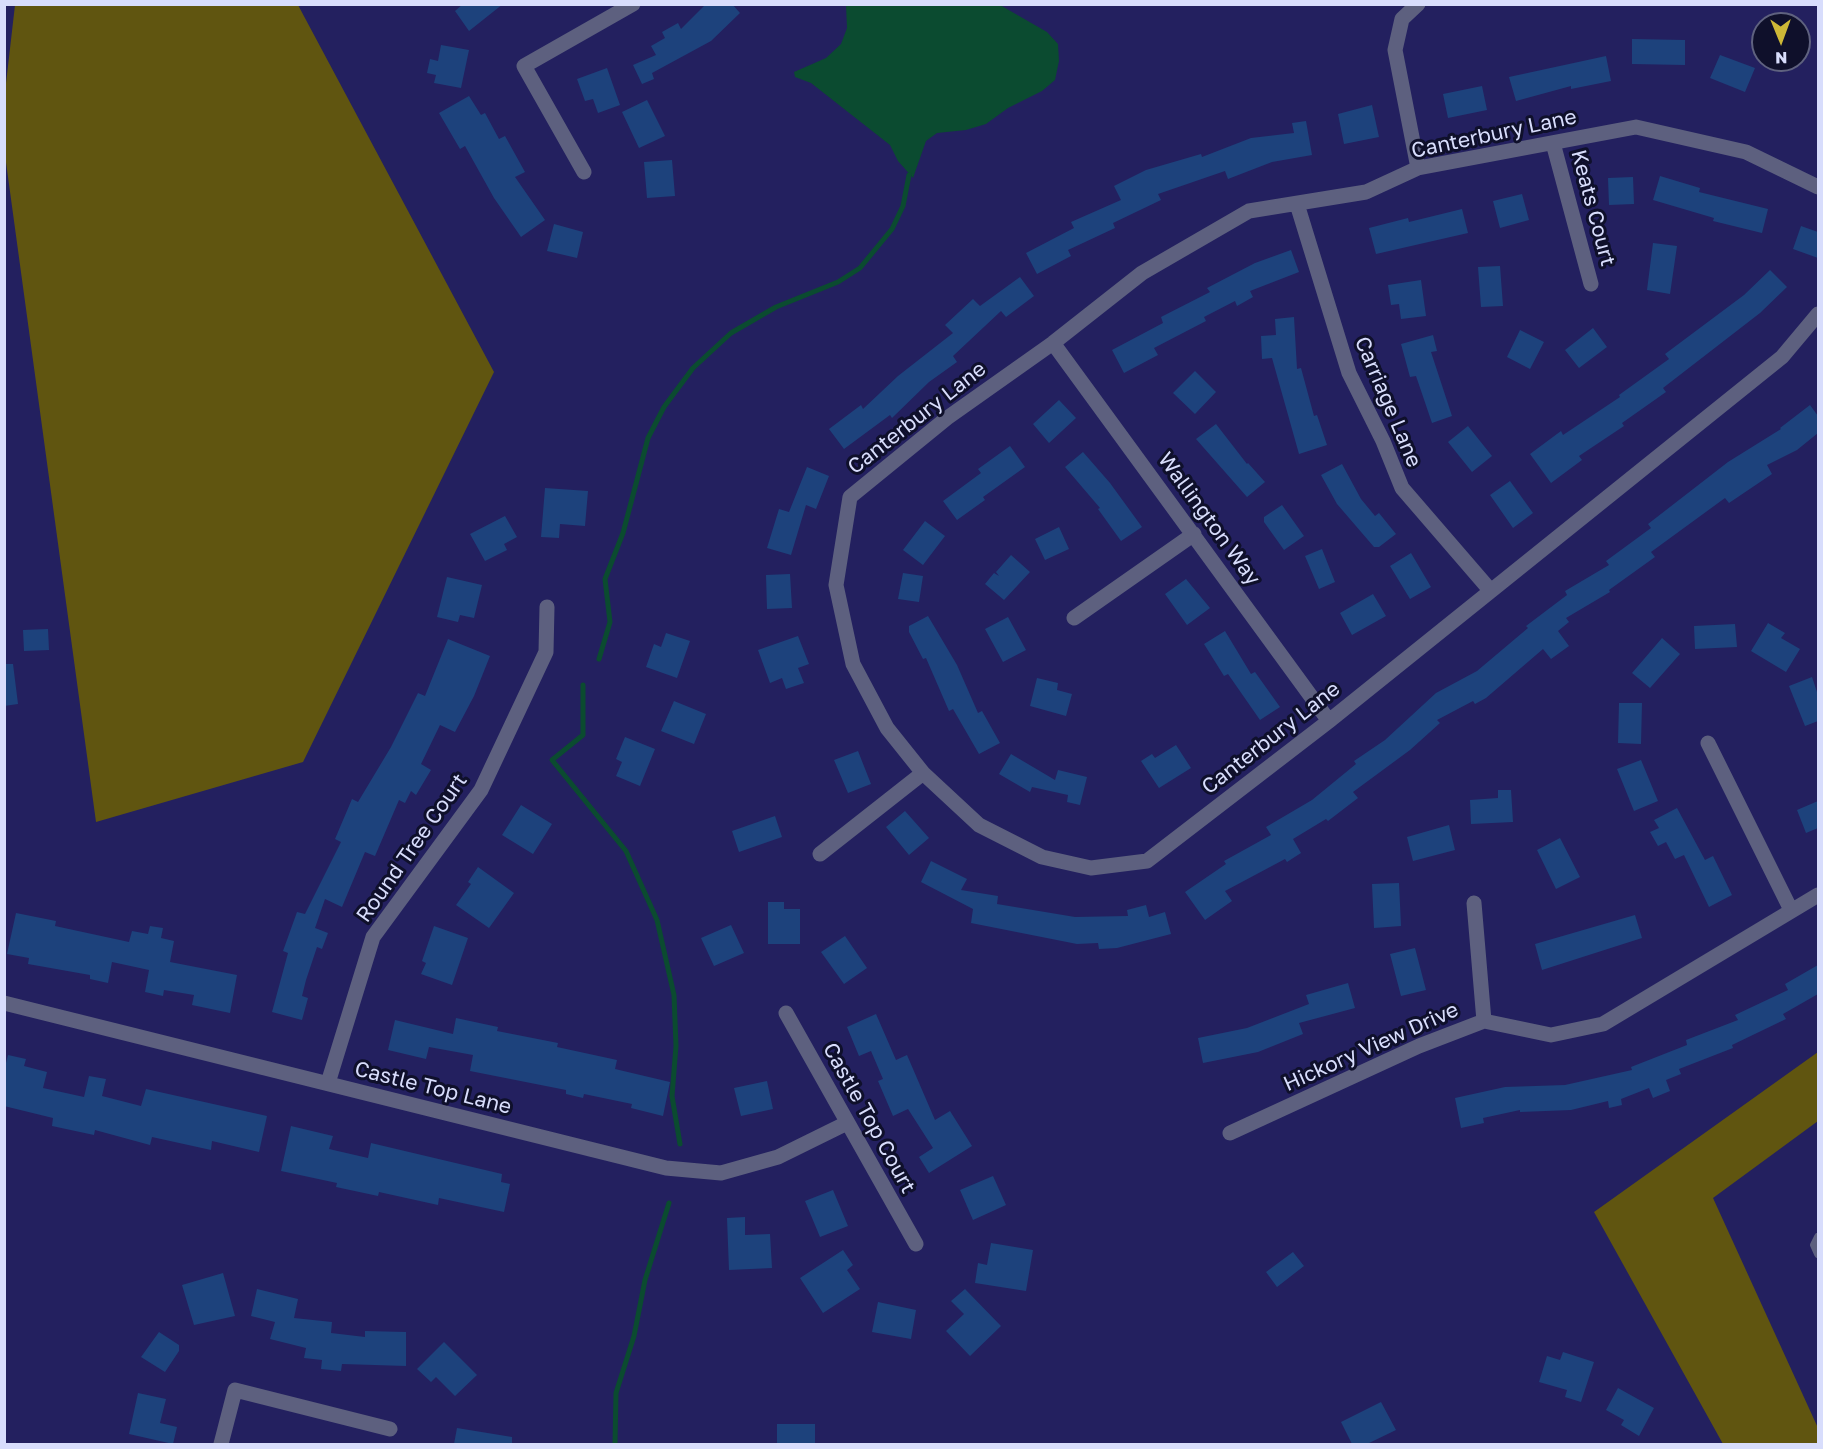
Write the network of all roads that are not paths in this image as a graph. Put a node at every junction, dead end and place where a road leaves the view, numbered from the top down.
1 (633, 4) edge
2 (1418, 4) edge
3 (1553, 142) junction
4 (1418, 168) junction
5 (584, 172) dead end
6 (1818, 187) edge
7 (1297, 204) junction
8 (1591, 284) dead end
9 (1818, 314) edge
10 (1053, 343) junction
11 (1194, 534) junction
12 (1490, 590) junction
13 (547, 607) dead end
14 (1074, 618) dead end
15 (1329, 721) junction
16 (1708, 742) dead end
17 (923, 773) junction
18 (820, 854) dead end
19 (1818, 895) edge
20 (1474, 903) dead end
21 (1791, 910) junction
22 (4, 1003) edge
23 (786, 1013) dead end
24 (1484, 1021) junction
25 (328, 1083) junction
26 (847, 1123) junction
27 (1230, 1133) dead end
28 (1818, 1237) edge
29 (916, 1244) dead end
30 (1818, 1254) edge
31 (390, 1429) dead end
32 (221, 1444) edge

1 - 5 street
2 - 4 street
3 - 4 street, Canterbury Lane
3 - 6 street, Canterbury Lane
3 - 8 street, Keats Court
4 - 7 street, Canterbury Lane
7 - 10 street, Canterbury Lane
7 - 12 street, Carriage Lane
9 - 12 street, Canterbury Lane
10 - 11 street, Wallington Way
10 - 17 street, Canterbury Lane
11 - 14 street
11 - 15 street, Wallington Way
12 - 15 street, Canterbury Lane
13 - 25 street, Round Tree Court
15 - 17 street, Canterbury Lane
16 - 21 street
17 - 18 street
19 - 21 street, Hickory View Drive
20 - 24 street
21 - 24 street, Hickory View Drive
22 - 25 street, Castle Top Lane
23 - 26 street, Castle Top Court
24 - 27 street, Hickory View Drive
25 - 26 street, Castle Top Lane
26 - 29 street, Castle Top Court
28 - 30 lane
31 - 32 street

